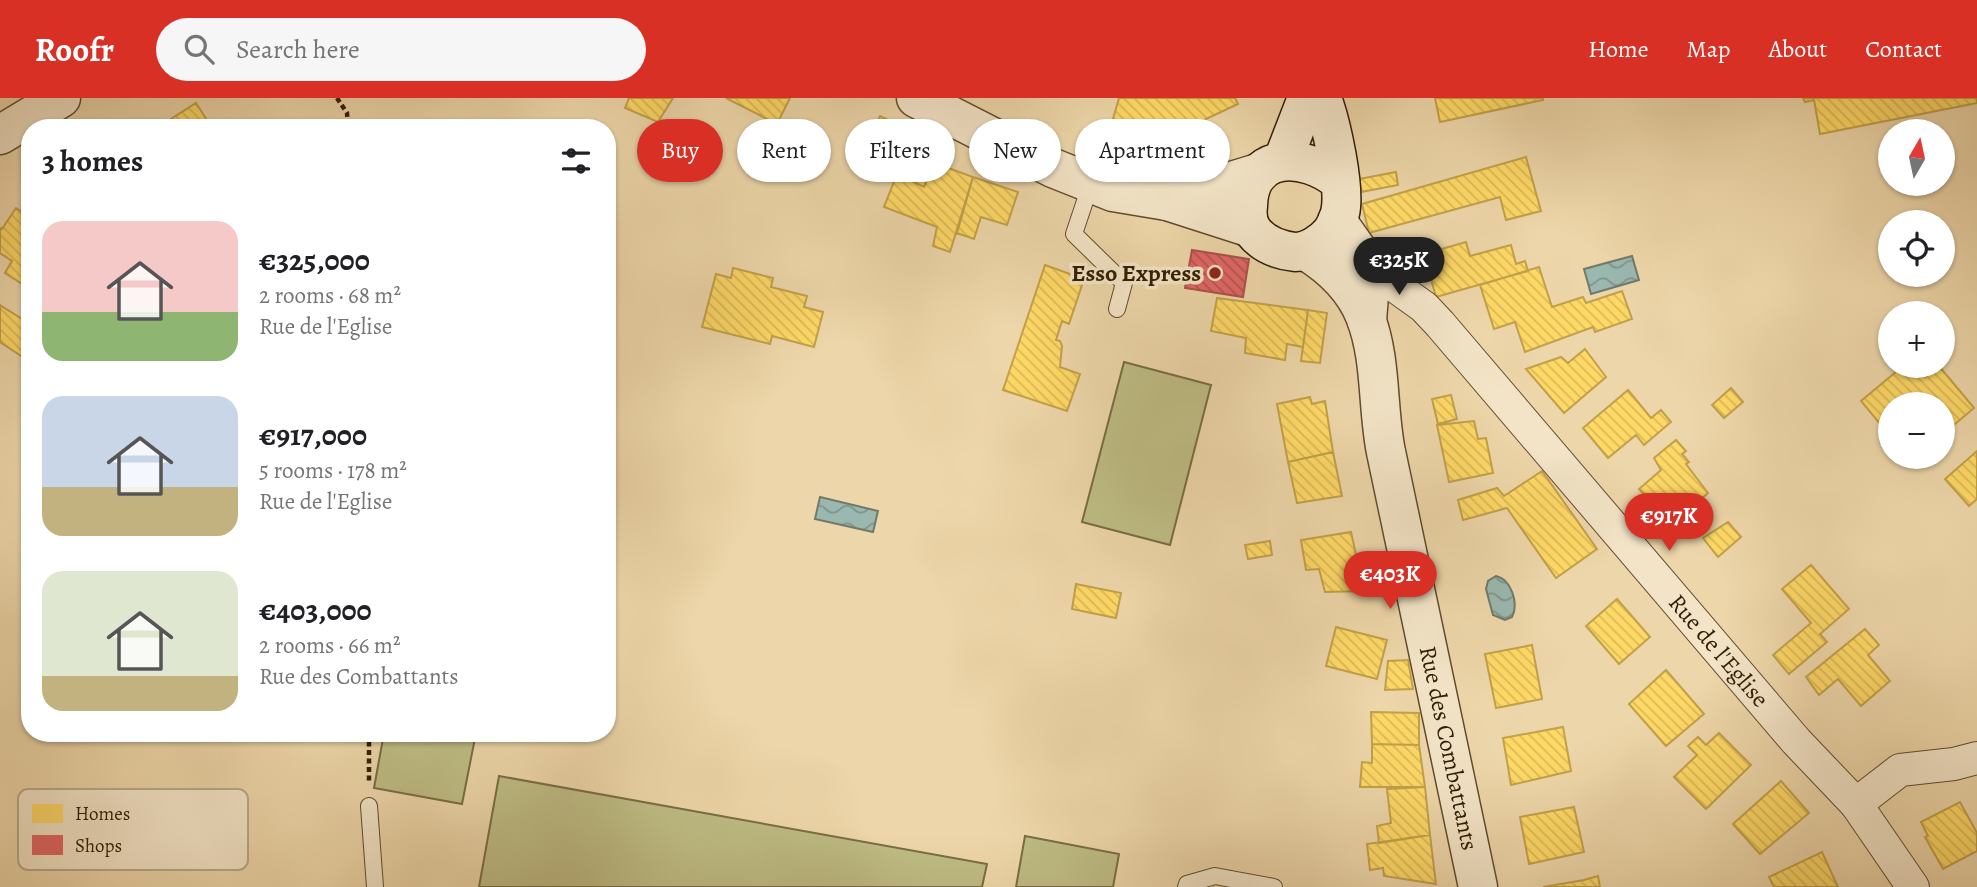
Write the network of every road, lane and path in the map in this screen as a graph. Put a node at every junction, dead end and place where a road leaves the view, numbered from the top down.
1 (61, 98) edge
2 (337, 98) edge
3 (916, 98) edge
4 (1307, 98) edge
5 (1322, 98) edge
6 (26, 119) edge
7 (347, 119) edge
8 (21, 122) edge
9 (0, 135) edge
10 (1272, 166) junction
11 (1338, 180) junction
12 (1091, 183) junction
13 (1167, 201) junction
14 (1337, 221) junction
15 (1251, 228) junction
16 (1306, 251) junction
17 (1371, 269) junction
18 (1117, 309) dead end
19 (1367, 321) junction
20 (369, 742) edge
21 (1977, 758) edge
22 (1856, 804) junction
23 (369, 806) joint
24 (375, 887) edge
25 (1186, 887) edge
26 (1274, 887) edge
27 (1478, 887) edge
28 (1913, 887) edge

1 - 6 street
2 - 7 path
3 - 12 street
4 - 10 street
5 - 11 street
8 - 9 street
10 - 11 street
10 - 13 street
10 - 15 street
11 - 14 street
12 - 13 street
12 - 18 lane
13 - 15 street
14 - 16 street
14 - 17 street
15 - 16 street
16 - 19 street, Rue des Combattants
17 - 19 street, Rue des Combattants
17 - 22 street, Rue de l'Eglise
19 - 27 street, Rue des Combattants
20 - 23 path
21 - 22 street
22 - 28 street, Rue de l'Eglise
23 - 24 lane
25 - 26 lane

